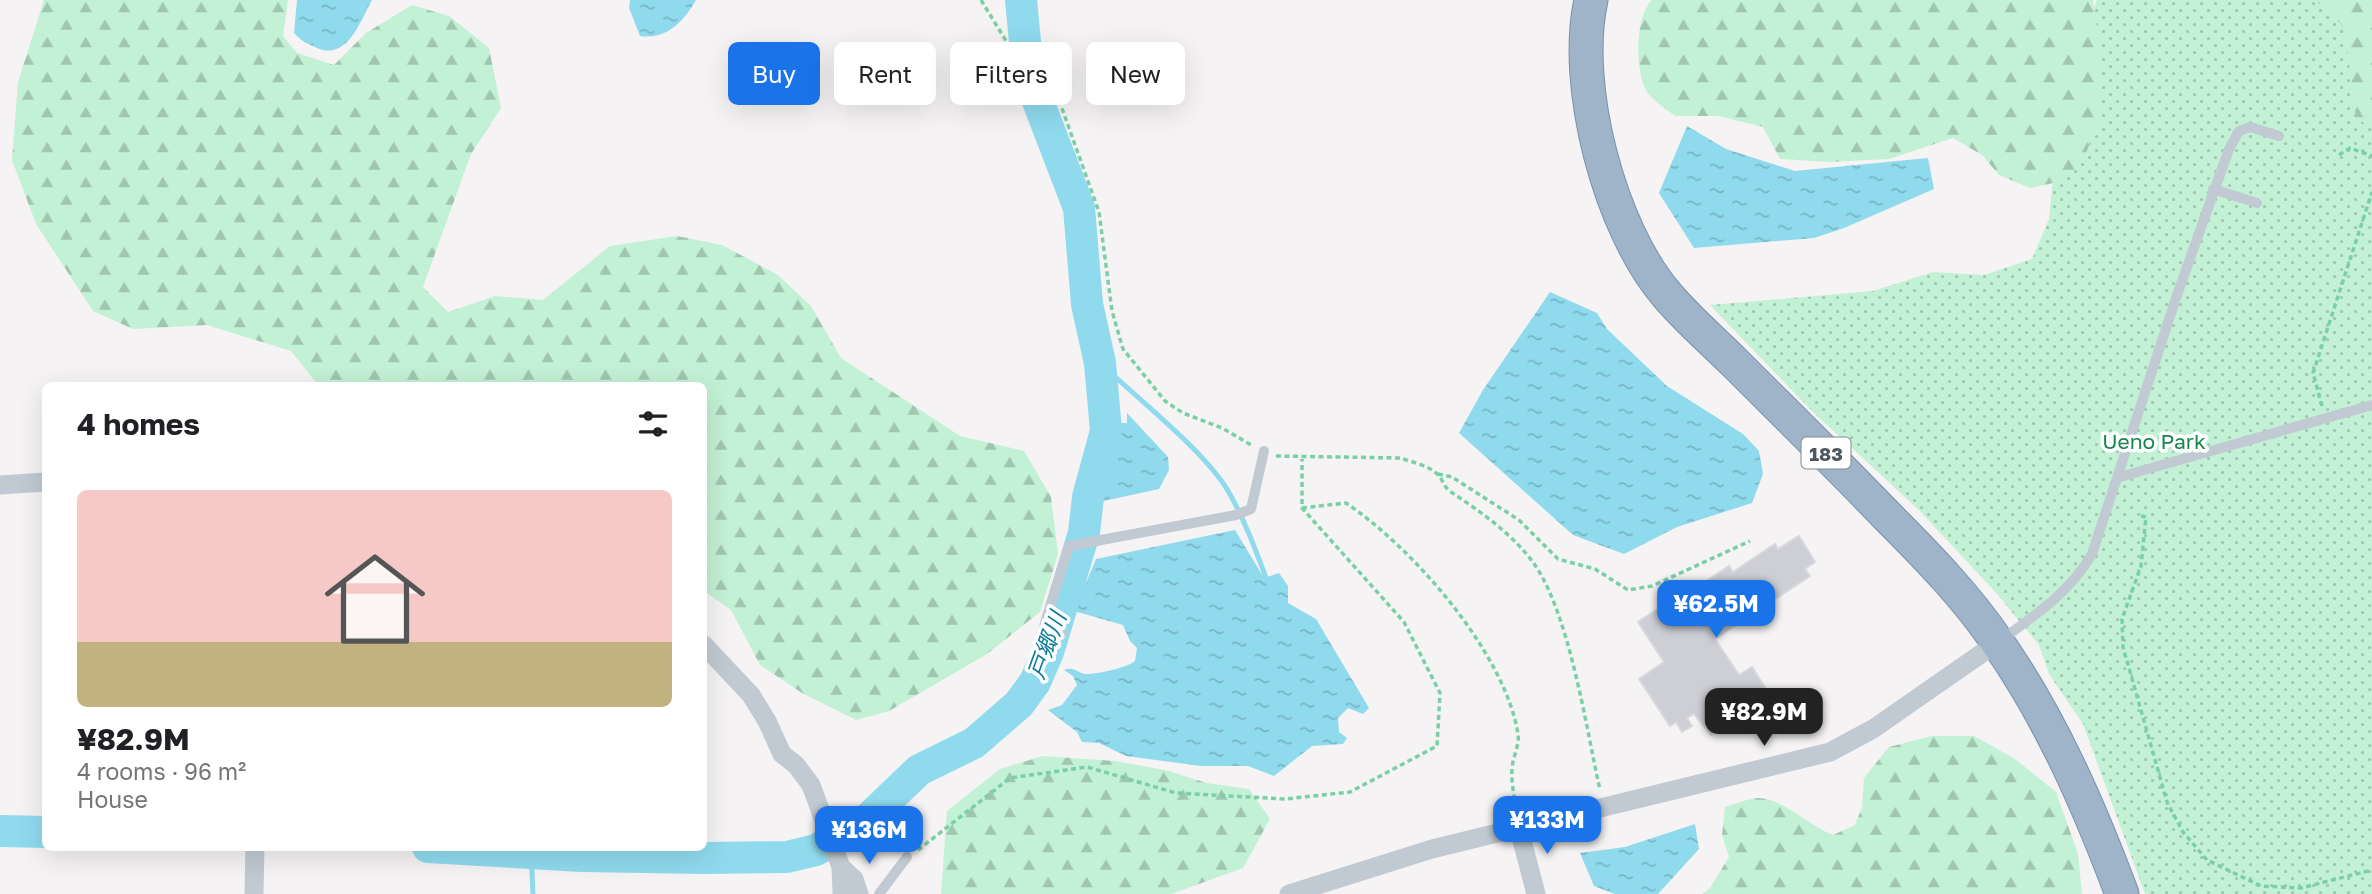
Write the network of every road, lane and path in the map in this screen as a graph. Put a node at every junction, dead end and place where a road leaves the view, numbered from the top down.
1 (981, 0) edge
2 (1591, 0) edge
3 (2279, 136) dead end
4 (2339, 155) dead end
5 (2372, 156) edge
6 (2213, 189) junction
7 (2372, 192) edge
8 (2257, 203) dead end
9 (2372, 405) edge
10 (2325, 418) junction
11 (1264, 451) junction
12 (1302, 459) junction
13 (1438, 474) junction
14 (2120, 477) junction
15 (42, 482) edge
16 (0, 485) edge
17 (1302, 509) junction
18 (2141, 516) dead end
19 (1750, 541) dead end
20 (1063, 633) dead end
21 (1998, 642) junction
22 (707, 648) edge
23 (1605, 808) junction
24 (1519, 829) junction
25 (255, 851) edge
26 (835, 851) junction
27 (907, 857) joint
28 (2372, 870) edge
29 (254, 894) edge
30 (842, 894) edge
31 (859, 894) edge
32 (879, 894) edge
33 (1289, 894) edge
34 (1535, 894) edge
35 (2122, 894) edge

1 - 11 path
2 - 21 highway, 183
3 - 6 lane
4 - 5 path
6 - 8 lane
6 - 14 lane
7 - 10 path
9 - 10 lane
10 - 14 lane
11 - 12 path
11 - 20 lane
12 - 13 path
12 - 17 path
13 - 19 path
13 - 23 path
14 - 21 lane
15 - 16 street
17 - 24 path
17 - 27 path
18 - 28 path
21 - 23 street
21 - 35 highway, 183
22 - 26 street
23 - 24 street
24 - 33 street
24 - 34 street
25 - 29 street
26 - 30 street
26 - 31 street
27 - 32 lane

